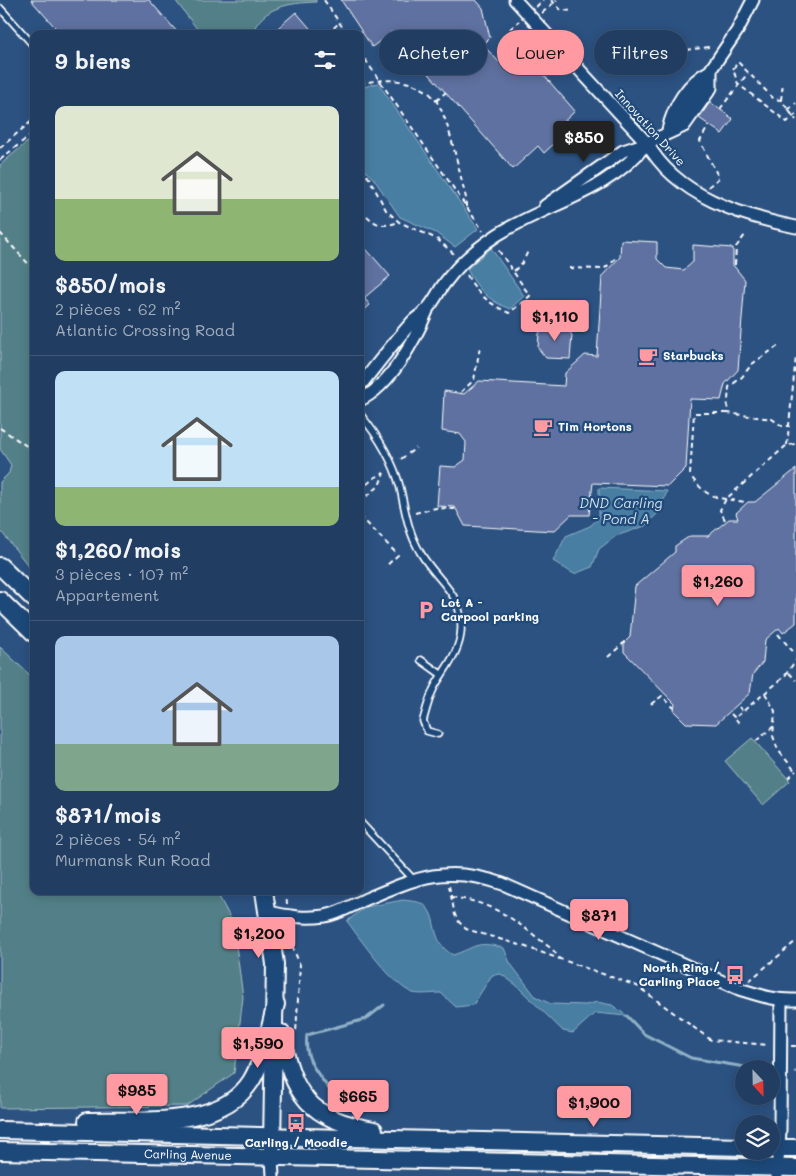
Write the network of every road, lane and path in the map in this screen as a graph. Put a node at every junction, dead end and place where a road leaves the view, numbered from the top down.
1 (324, 0) edge
2 (515, 0) edge
3 (551, 0) edge
4 (753, 0) edge
5 (0, 8) edge
6 (572, 11) dead end
7 (340, 22) junction
8 (331, 30) edge
9 (345, 30) edge
10 (30, 42) edge
11 (709, 47) dead end
12 (687, 50) edge
13 (364, 58) edge
14 (710, 71) junction
15 (748, 73) junction
16 (378, 79) junction
17 (364, 83) edge
18 (783, 83) dead end
19 (738, 84) junction
20 (446, 92) dead end
21 (781, 100) junction
22 (436, 101) junction
23 (796, 103) edge
24 (720, 110) dead end
25 (788, 110) junction
26 (796, 114) edge
27 (793, 117) junction
28 (796, 120) edge
29 (30, 122) edge
30 (709, 126) dead end
31 (607, 132) dead end
32 (667, 132) junction
33 (30, 135) edge
34 (559, 140) dead end
35 (647, 143) junction
36 (0, 148) edge
37 (0, 160) edge
38 (364, 173) edge
39 (700, 194) junction
40 (466, 207) junction
41 (364, 214) edge
42 (399, 222) junction
43 (796, 227) edge
44 (484, 231) dead end
45 (0, 233) edge
46 (745, 236) dead end
47 (493, 244) dead end
48 (528, 251) dead end
49 (455, 255) dead end
50 (617, 257) dead end
51 (735, 265) dead end
52 (30, 266) edge
53 (569, 268) dead end
54 (465, 271) dead end
55 (513, 272) junction
56 (428, 309) junction
57 (480, 346) dead end
58 (778, 346) dead end
59 (796, 356) edge
60 (364, 381) edge
61 (461, 392) dead end
62 (364, 398) edge
63 (727, 413) junction
64 (364, 419) edge
65 (789, 426) junction
66 (0, 428) edge
67 (796, 444) edge
68 (787, 445) junction
69 (30, 448) edge
70 (416, 448) dead end
71 (400, 459) dead end
72 (364, 487) edge
73 (364, 499) edge
74 (726, 499) junction
75 (746, 502) dead end
76 (455, 509) dead end
77 (405, 516) junction
78 (364, 520) edge
79 (725, 520) dead end
80 (0, 566) edge
81 (385, 567) dead end
82 (16, 582) junction
83 (30, 591) edge
84 (30, 596) edge
85 (0, 600) edge
86 (30, 629) edge
87 (778, 634) dead end
88 (626, 640) dead end
89 (796, 655) edge
90 (608, 657) dead end
91 (421, 660) dead end
92 (796, 660) edge
93 (788, 672) junction
94 (442, 675) junction
95 (796, 680) edge
96 (765, 692) junction
97 (651, 704) dead end
98 (739, 707) dead end
99 (674, 708) dead end
100 (743, 712) junction
101 (732, 714) dead end
102 (735, 718) junction
103 (739, 723) dead end
104 (774, 726) junction
105 (438, 734) dead end
106 (756, 742) dead end
107 (796, 771) edge
108 (788, 778) dead end
109 (364, 826) edge
110 (448, 874) junction
111 (413, 880) junction
112 (260, 895) edge
113 (265, 895) edge
114 (451, 896) junction
115 (268, 912) junction
116 (287, 916) junction
117 (796, 941) edge
118 (559, 958) junction
119 (739, 989) junction
120 (781, 1000) junction
121 (796, 1000) edge
122 (276, 1004) junction
123 (296, 1036) dead end
124 (780, 1045) junction
125 (796, 1046) edge
126 (306, 1108) dead end
127 (777, 1115) edge
128 (0, 1125) edge
129 (292, 1125) dead end
130 (0, 1130) edge
131 (272, 1135) junction
132 (444, 1139) junction
133 (735, 1147) edge
134 (780, 1148) edge
135 (796, 1148) edge
136 (0, 1150) edge
137 (272, 1157) junction
138 (549, 1162) junction
139 (796, 1168) edge
140 (777, 1172) edge
141 (273, 1176) edge
142 (644, 1176) edge

1 - 7 path
2 - 35 street, Innovation Drive
3 - 6 path
4 - 14 street
5 - 10 lane
7 - 8 path
7 - 9 path
11 - 12 path
13 - 16 path
14 - 32 street
14 - 32 street
15 - 19 path
15 - 19 path
15 - 21 path
16 - 17 path
16 - 22 path
16 - 40 path
18 - 21 path
19 - 24 path
19 - 27 path
20 - 22 path
21 - 25 path
22 - 40 path
23 - 25 path
25 - 27 path
26 - 27 path
27 - 28 path
29 - 36 path
30 - 39 path
31 - 34 path
32 - 35 street
33 - 37 path
35 - 39 street, Innovation Drive
35 - 56 street
38 - 42 path
39 - 43 street, Innovation Drive
40 - 44 path
41 - 42 path
42 - 49 path
45 - 52 path
46 - 51 path
47 - 55 path
48 - 55 path
50 - 53 path
54 - 55 path
56 - 60 street
56 - 62 street
57 - 61 path
58 - 63 path
59 - 65 path
63 - 65 path
63 - 74 path
64 - 77 lane
65 - 68 path
66 - 69 path
67 - 68 path
68 - 74 path
70 - 71 path
72 - 73 path
74 - 75 path
74 - 79 path
76 - 77 path
77 - 94 lane
78 - 81 path
80 - 82 main road
82 - 83 main road
82 - 84 main road
85 - 86 main road
87 - 89 path
88 - 90 path
91 - 94 lane
92 - 93 path
93 - 95 path
93 - 96 path
94 - 105 lane
96 - 100 path
96 - 104 path
97 - 99 path
98 - 100 path
100 - 102 path
101 - 102 path
102 - 103 path
104 - 106 path
104 - 107 path
107 - 108 path
109 - 111 lane
110 - 111 street
110 - 114 path
110 - 119 street
111 - 116 street
112 - 115 main road
113 - 115 main road
114 - 118 path
114 - 118 path
115 - 116 street
115 - 122 main road
116 - 123 path
117 - 119 path
118 - 124 path
119 - 120 street
120 - 121 street
120 - 124 street
122 - 128 main road
122 - 131 main road
122 - 132 main road
124 - 125 path
124 - 127 street
126 - 129 path
130 - 131 main road, Carling Avenue
131 - 132 main road, Carling Avenue
131 - 137 main road
132 - 133 main road, Carling Avenue
134 - 135 main road
136 - 137 main road, Carling Avenue
137 - 138 main road, Carling Avenue
137 - 141 street
138 - 140 main road, Carling Avenue
138 - 142 main road
139 - 140 main road, Carling Avenue

